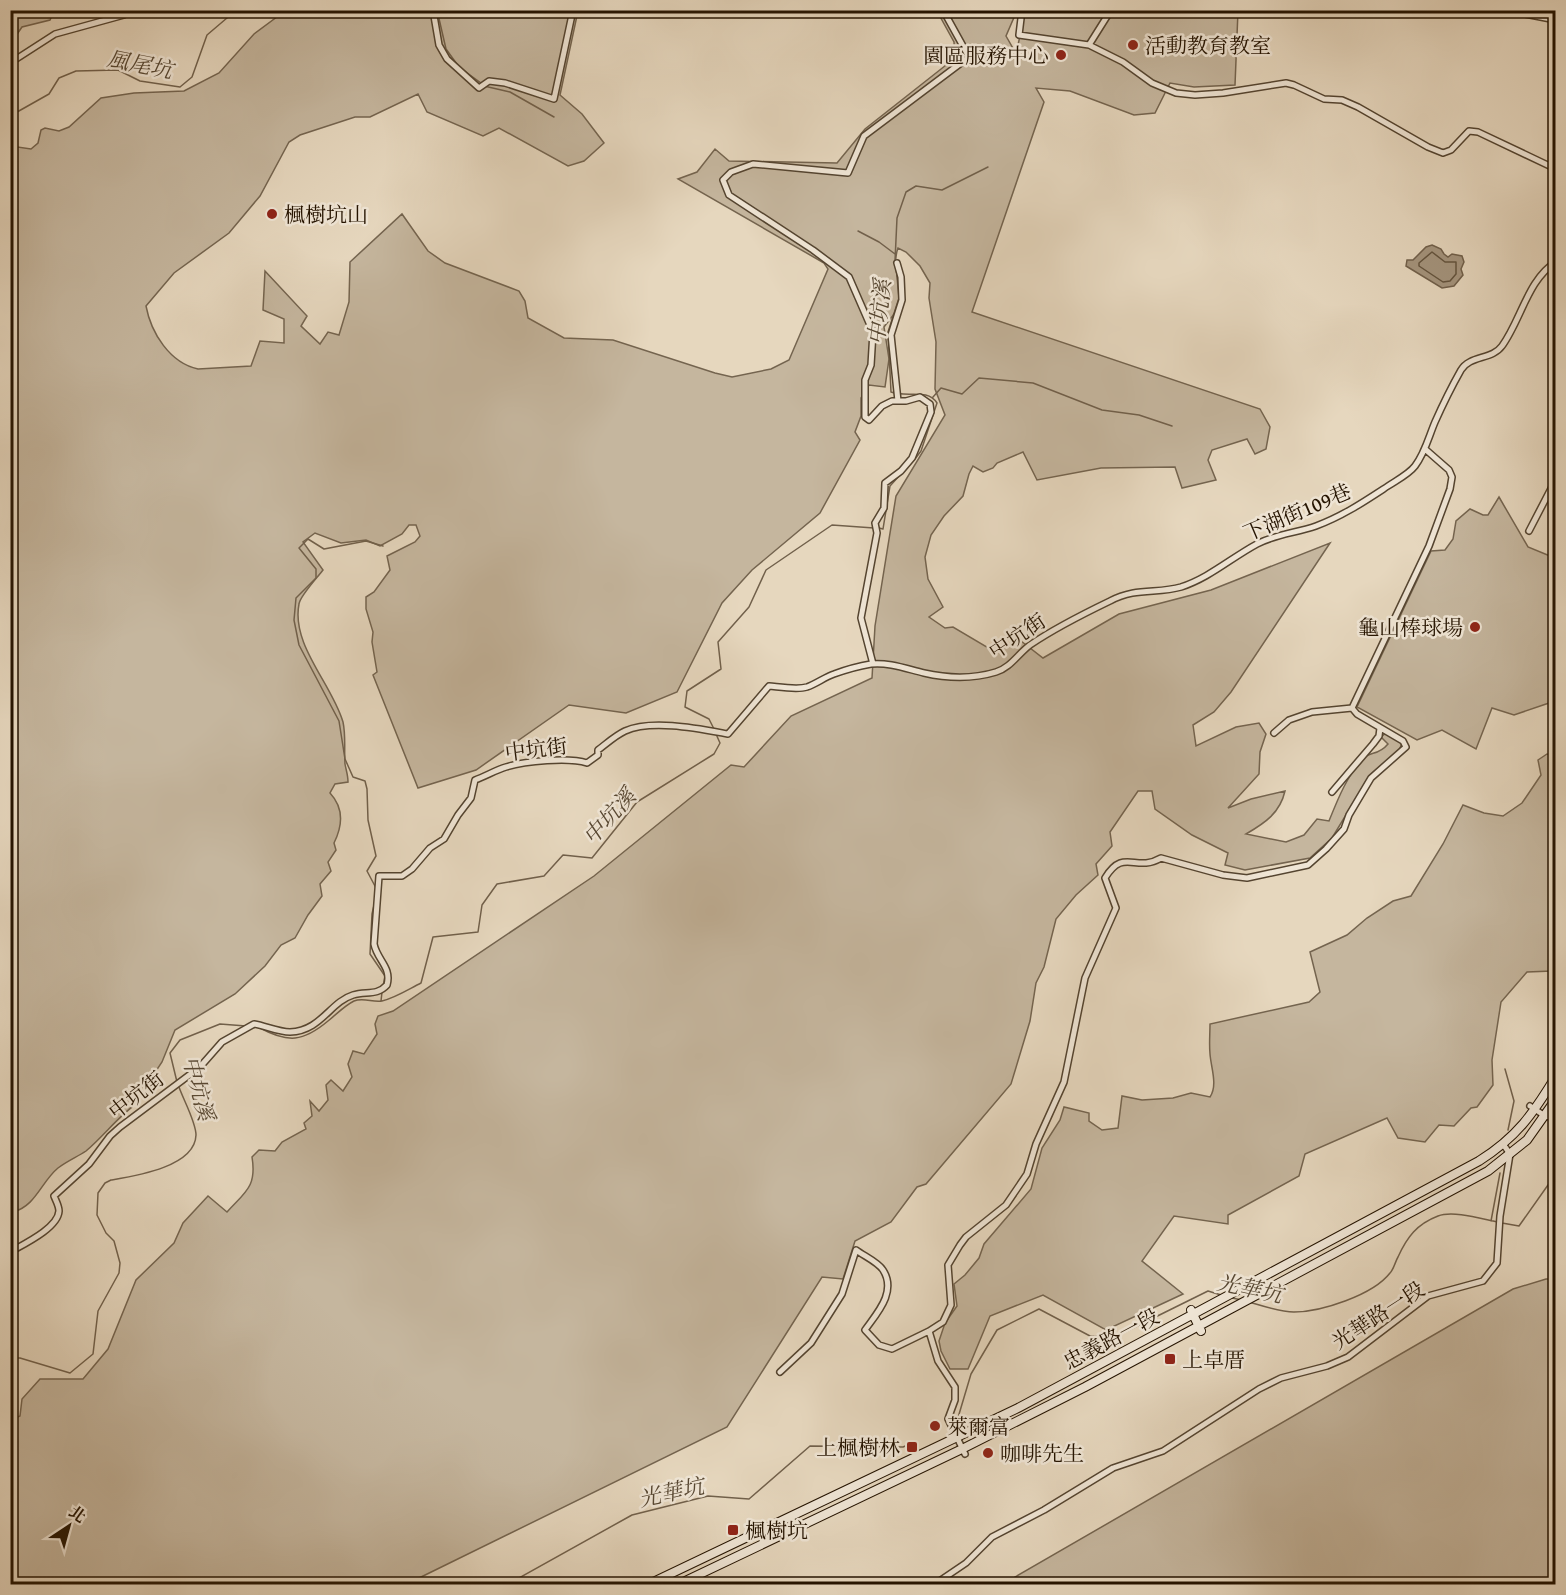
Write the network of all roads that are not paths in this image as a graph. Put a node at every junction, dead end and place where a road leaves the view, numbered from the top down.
1 (130, 10) edge
2 (433, 10) edge
3 (573, 10) edge
4 (943, 10) edge
5 (1022, 10) edge
6 (1111, 10) edge
7 (1477, 10) edge
8 (1556, 20) edge
9 (1089, 45) junction
10 (10, 63) edge
11 (1556, 169) edge
12 (1556, 261) edge
13 (897, 263) dead end
14 (897, 396) junction
15 (1425, 449) junction
16 (1556, 479) edge
17 (1529, 531) dead end
18 (1082, 616) joint
19 (873, 664) junction
20 (1352, 708) junction
21 (1380, 728) junction
22 (1274, 733) dead end
23 (1332, 792) dead end
24 (1556, 1076) edge
25 (1556, 1099) edge
26 (1533, 1108) junction
27 (1545, 1116) junction
28 (1556, 1118) edge
29 (1503, 1144) junction
30 (1510, 1154) junction
31 (10, 1252) edge
32 (1192, 1313) junction
33 (1200, 1329) junction
34 (929, 1331) junction
35 (780, 1372) dead end
36 (956, 1437) junction
37 (963, 1451) junction
38 (772, 1522) junction
39 (780, 1539) junction
40 (649, 1584) edge
41 (679, 1584) edge
42 (935, 1584) edge

1 - 10 street
2 - 3 street
4 - 14 street
5 - 9 street
6 - 9 street
7 - 8 street
9 - 11 street
12 - 15 street, 下湖街109巷
13 - 14 street
14 - 19 street
15 - 18 street, 下湖街109巷
15 - 20 street
16 - 17 street
18 - 19 street, 中坑街
19 - 31 street, 中坑街
20 - 21 street
20 - 22 street
21 - 23 street
21 - 34 street
24 - 26 main road, 忠義路一段
25 - 27 main road, 忠義路一段
26 - 27 street
26 - 29 main road, 忠義路一段
27 - 28 street
27 - 30 main road, 忠義路一段
29 - 30 street
29 - 32 main road, 忠義路一段
30 - 33 main road, 忠義路一段
30 - 42 street, 光華路一段
32 - 33 main road
32 - 36 main road, 忠義路一段
33 - 37 main road, 忠義路一段
34 - 35 street
34 - 36 street
36 - 37 street
36 - 38 main road, 忠義路一段
37 - 39 main road, 忠義路一段
38 - 39 main road
38 - 40 main road, 忠義路一段
39 - 41 main road, 忠義路一段

